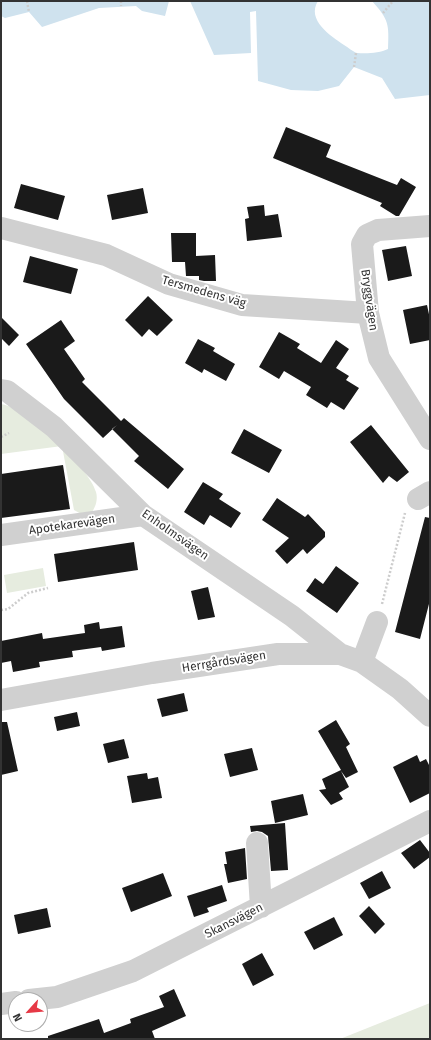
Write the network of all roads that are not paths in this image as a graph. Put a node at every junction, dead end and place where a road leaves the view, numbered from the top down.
1 (430, 226) edge
2 (1, 228) edge
3 (368, 313) junction
4 (4, 391) edge
5 (430, 439) edge
6 (143, 515) junction
7 (1, 535) edge
8 (377, 622) road end
9 (340, 654) junction
10 (362, 662) junction
11 (1, 700) edge
12 (427, 706) edge
13 (430, 821) edge
14 (257, 843) dead end
15 (262, 907) junction
16 (48, 998) edge

1 - 3 street, Bryggvägen
2 - 3 street, Tersmedens väg
3 - 5 street, Bryggvägen
4 - 6 street, Enholmsvägen
6 - 7 street, Apotekarevägen
6 - 9 street, Enholmsvägen
8 - 10 street
9 - 10 street, Herrgårdsvägen
9 - 11 street, Herrgårdsvägen
10 - 12 street, Herrgårdsvägen
13 - 15 street, Skansvägen
14 - 15 street
15 - 16 street, Skansvägen

